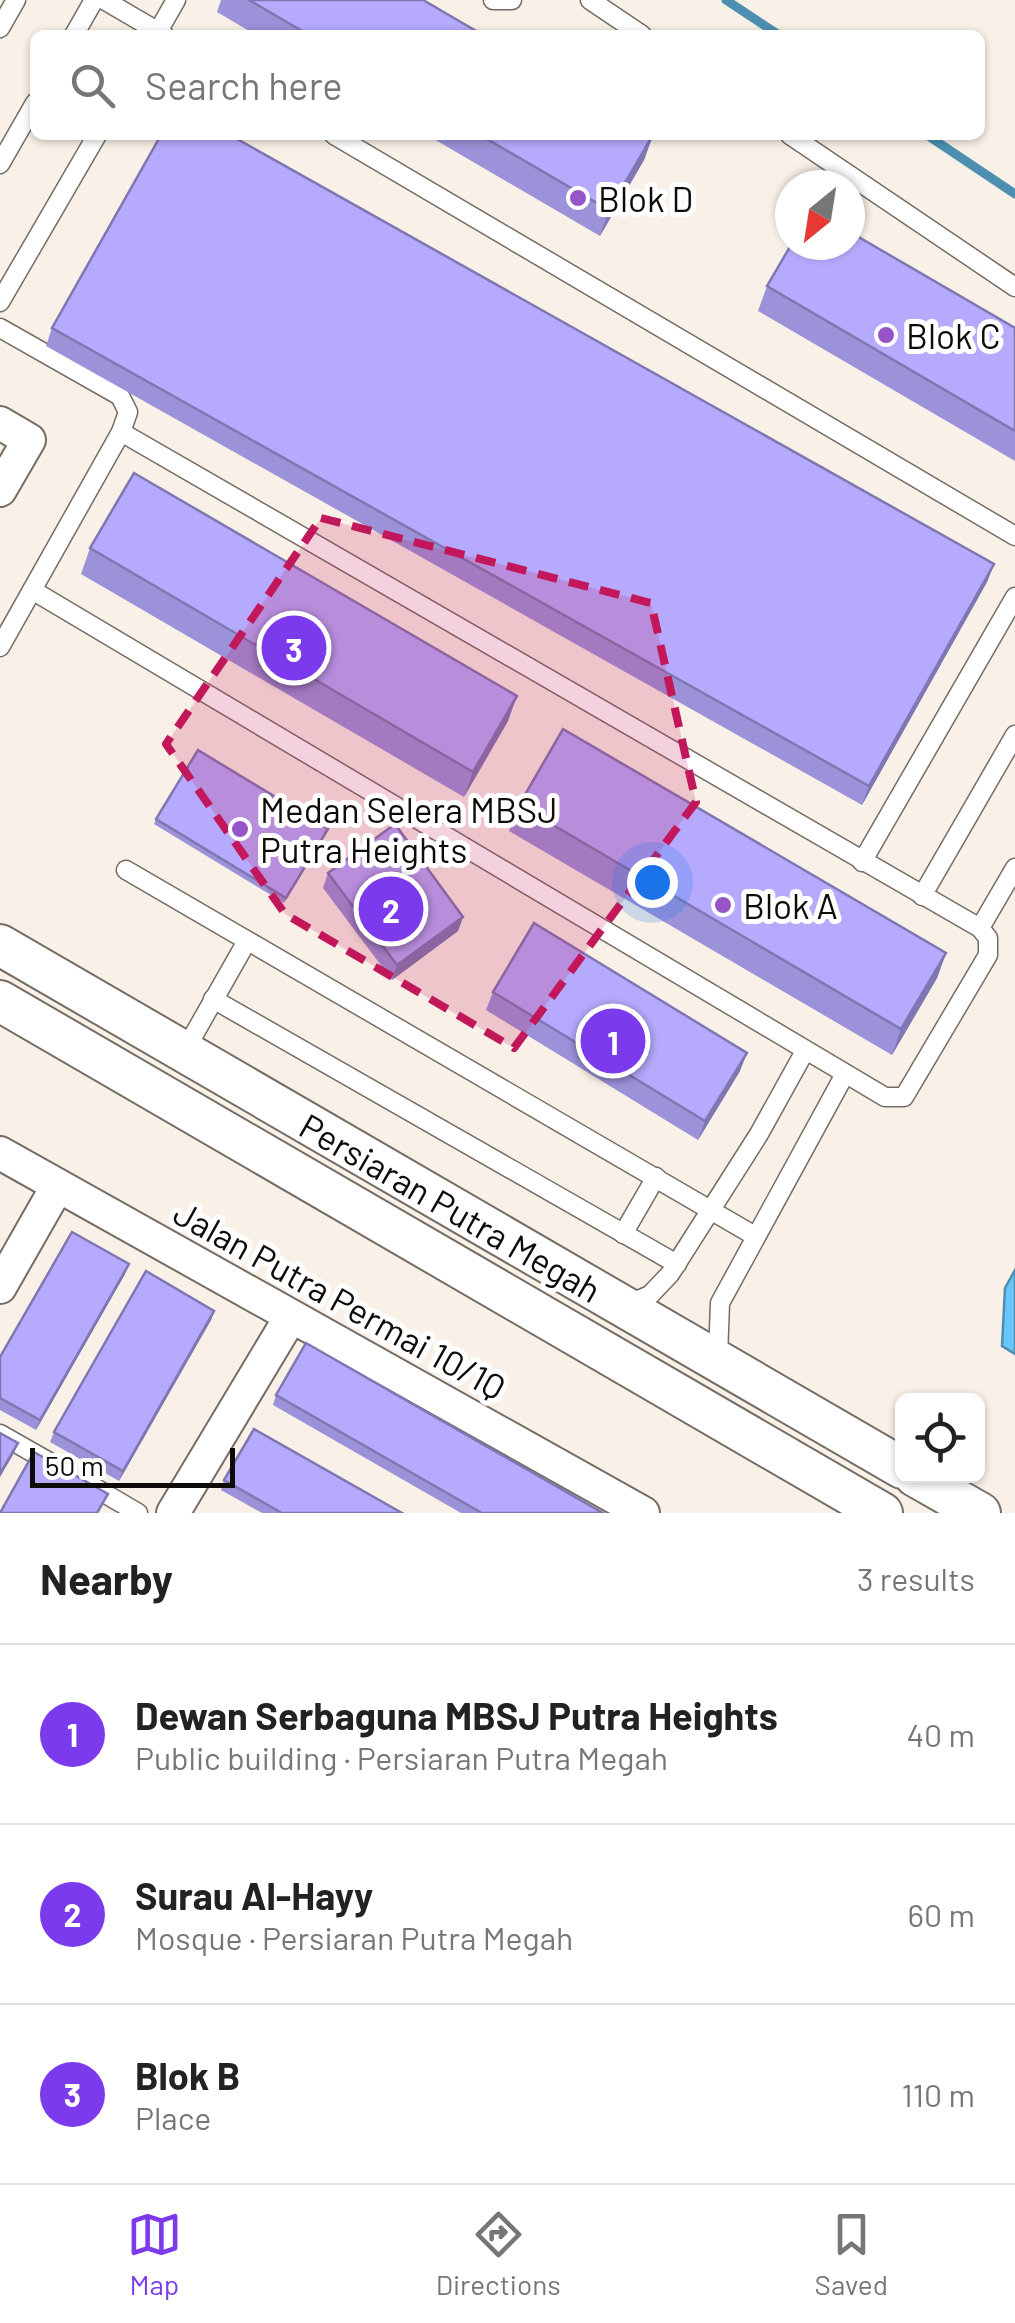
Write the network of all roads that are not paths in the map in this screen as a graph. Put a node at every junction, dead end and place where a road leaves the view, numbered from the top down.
1 (16, 0) edge
2 (94, 0) edge
3 (104, 0) edge
4 (176, 0) edge
5 (493, 0) edge
6 (512, 0) edge
7 (590, 0) edge
8 (0, 28) edge
9 (77, 30) edge
10 (153, 30) edge
11 (161, 30) edge
12 (635, 30) edge
13 (30, 112) edge
14 (95, 140) edge
15 (342, 140) edge
16 (797, 140) edge
17 (0, 164) edge
18 (1015, 287) edge
19 (0, 302) edge
20 (0, 328) edge
21 (0, 424) edge
22 (121, 432) junction
23 (0, 490) edge
24 (1015, 536) edge
25 (32, 590) junction
26 (1015, 598) edge
27 (0, 647) edge
28 (1015, 735) edge
29 (862, 862) junction
30 (1015, 868) edge
31 (126, 870) dead end
32 (922, 896) junction
33 (980, 928) junction
34 (248, 941) junction
35 (0, 945) edge
36 (213, 999) junction
37 (0, 1001) edge
38 (805, 1051) junction
39 (184, 1052) junction
40 (844, 1074) junction
41 (0, 1153) edge
42 (656, 1177) junction
43 (57, 1187) junction
44 (711, 1210) junction
45 (623, 1234) junction
46 (755, 1236) junction
47 (674, 1269) junction
48 (0, 1287) edge
49 (623, 1307) junction
50 (290, 1318) junction
51 (719, 1362) junction
52 (0, 1434) edge
53 (895, 1464) edge
54 (928, 1483) edge
55 (630, 1510) edge
56 (138, 1513) edge
57 (173, 1513) edge
58 (882, 1513) edge
59 (980, 1513) edge

1 - 8 lane
2 - 9 lane
3 - 10 lane
4 - 11 lane
5 - 6 lane
7 - 12 lane
13 - 17 lane
14 - 19 lane
15 - 24 lane
16 - 18 lane
20 - 22 lane
21 - 23 street
22 - 25 lane
22 - 29 lane
25 - 27 lane
25 - 38 lane
26 - 29 lane
28 - 32 lane
29 - 32 lane
30 - 33 lane
31 - 34 lane
32 - 33 lane
33 - 40 lane
34 - 36 lane
34 - 42 lane
35 - 39 street, Persiaran Putra Megah
36 - 39 lane
36 - 45 lane
37 - 58 street, Persiaran Putra Megah
38 - 40 lane
38 - 44 lane
39 - 49 street, Persiaran Putra Megah
40 - 46 lane
41 - 43 street, Jalan Putra Permai 10/1Q
42 - 44 lane
42 - 45 lane
43 - 48 street
43 - 50 street, Jalan Putra Permai 10/1Q
44 - 46 lane
44 - 47 lane
45 - 47 lane
46 - 51 lane
47 - 49 lane
49 - 51 street, Persiaran Putra Megah
50 - 55 street, Jalan Putra Permai 10/1Q
50 - 57 street
51 - 53 street, Persiaran Putra Megah
52 - 56 lane
54 - 59 street

